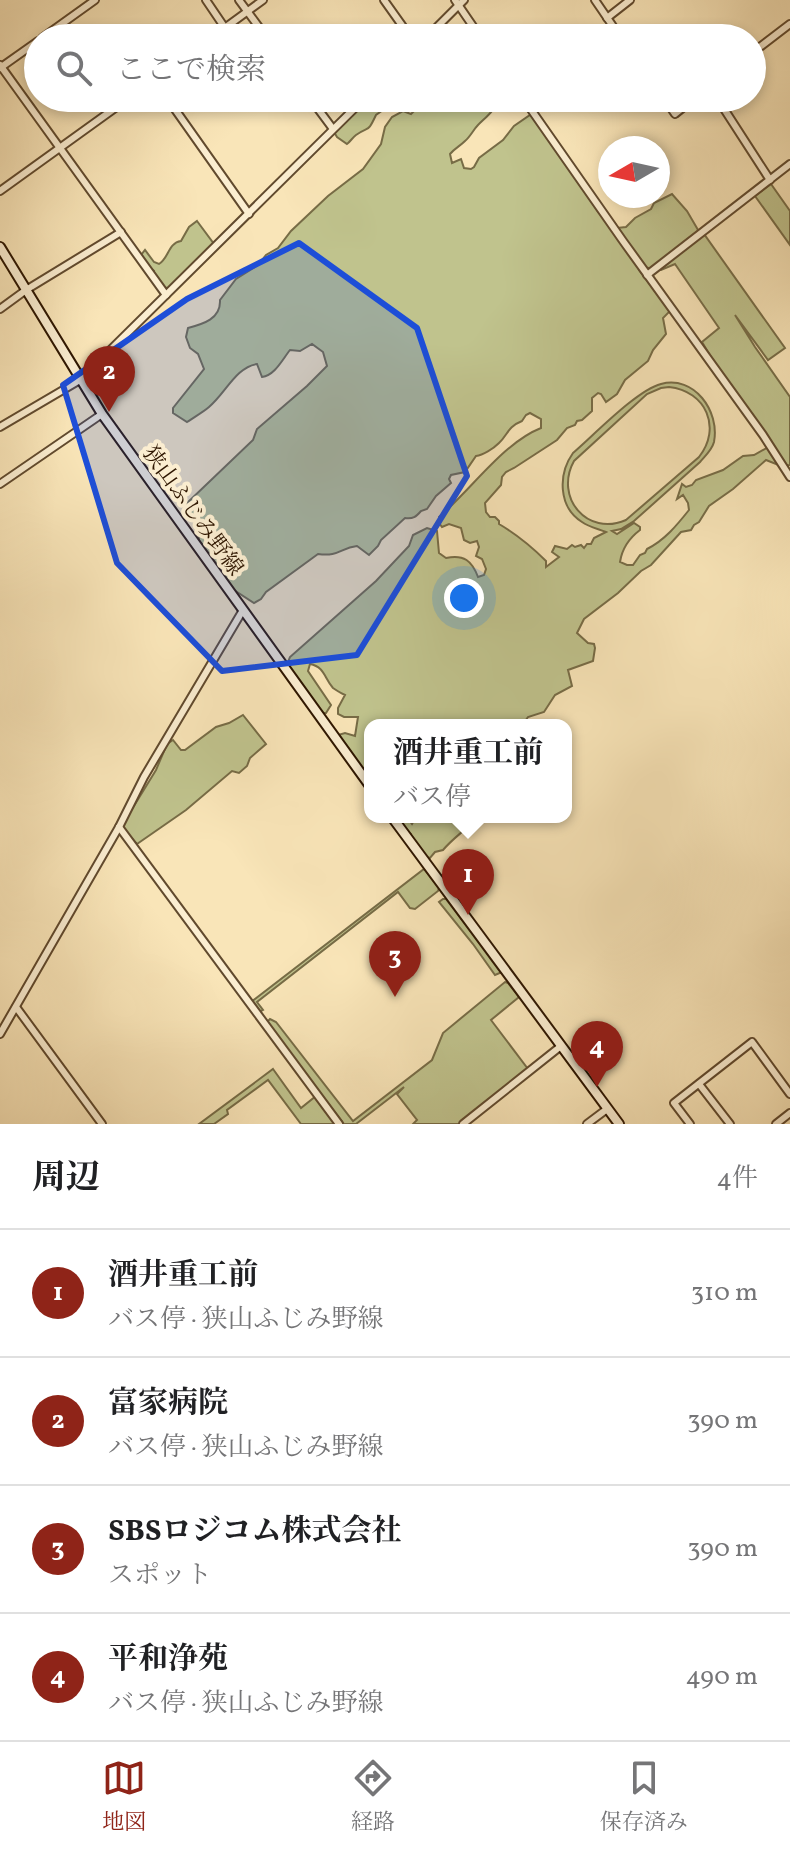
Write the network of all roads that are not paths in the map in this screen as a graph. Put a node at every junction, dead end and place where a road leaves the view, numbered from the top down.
1 (95, 0) edge
2 (206, 0) edge
3 (239, 0) edge
4 (263, 0) edge
5 (384, 0) edge
6 (595, 0) edge
7 (630, 0) edge
8 (459, 2) edge
9 (247, 11) junction
10 (607, 18) junction
11 (62, 24) edge
12 (222, 24) edge
13 (230, 24) edge
14 (257, 24) edge
15 (401, 24) edge
16 (439, 24) edge
17 (472, 24) edge
18 (611, 24) edge
19 (790, 24) edge
20 (766, 42) edge
21 (24, 51) edge
22 (1, 67) edge
23 (24, 99) edge
24 (34, 112) edge
25 (110, 112) edge
26 (177, 112) edge
27 (320, 112) edge
28 (351, 112) edge
29 (533, 112) edge
30 (726, 112) edge
31 (333, 129) junction
32 (60, 148) junction
33 (790, 164) edge
34 (770, 180) junction
35 (0, 191) edge
36 (249, 214) junction
37 (121, 232) junction
38 (0, 247) edge
39 (647, 275) junction
40 (26, 290) junction
41 (166, 295) junction
42 (0, 309) edge
43 (80, 380) junction
44 (102, 414) junction
45 (0, 427) edge
46 (790, 477) edge
47 (0, 484) edge
48 (243, 610) junction
49 (364, 778) edge
50 (396, 823) edge
51 (119, 827) junction
52 (16, 1007) junction
53 (0, 1034) edge
54 (561, 1046) junction
55 (699, 1084) junction
56 (790, 1094) edge
57 (607, 1109) junction
58 (790, 1113) edge
59 (102, 1124) edge
60 (339, 1124) edge
61 (463, 1124) edge
62 (587, 1124) edge
63 (619, 1124) edge
64 (690, 1124) edge
65 (730, 1124) edge
66 (776, 1124) edge

1 - 11 street
2 - 12 street
3 - 9 street
4 - 9 street
5 - 15 street
6 - 10 street
7 - 10 street
8 - 16 street
8 - 17 street
9 - 13 street
9 - 14 street
10 - 18 street
19 - 20 street
21 - 22 street
22 - 23 street
24 - 32 street
25 - 32 street
26 - 36 street
27 - 31 street
28 - 31 street
29 - 39 street
30 - 34 street
31 - 36 street
32 - 35 street
32 - 37 street
33 - 34 street
34 - 39 street
36 - 41 street
37 - 40 street
37 - 41 street
38 - 40 main road, 狭山ふじみ野線
39 - 46 street
40 - 42 street
40 - 43 main road, 狭山ふじみ野線
41 - 43 street
43 - 44 main road, 狭山ふじみ野線
43 - 45 street
44 - 47 street
44 - 48 main road, 狭山ふじみ野線
48 - 49 main road, 狭山ふじみ野線
48 - 51 street
50 - 54 main road
51 - 52 street
51 - 60 street
52 - 53 street
52 - 59 street
54 - 57 main road
54 - 61 street
55 - 56 street
55 - 64 street
55 - 65 street
57 - 62 street
57 - 63 main road
58 - 66 street

